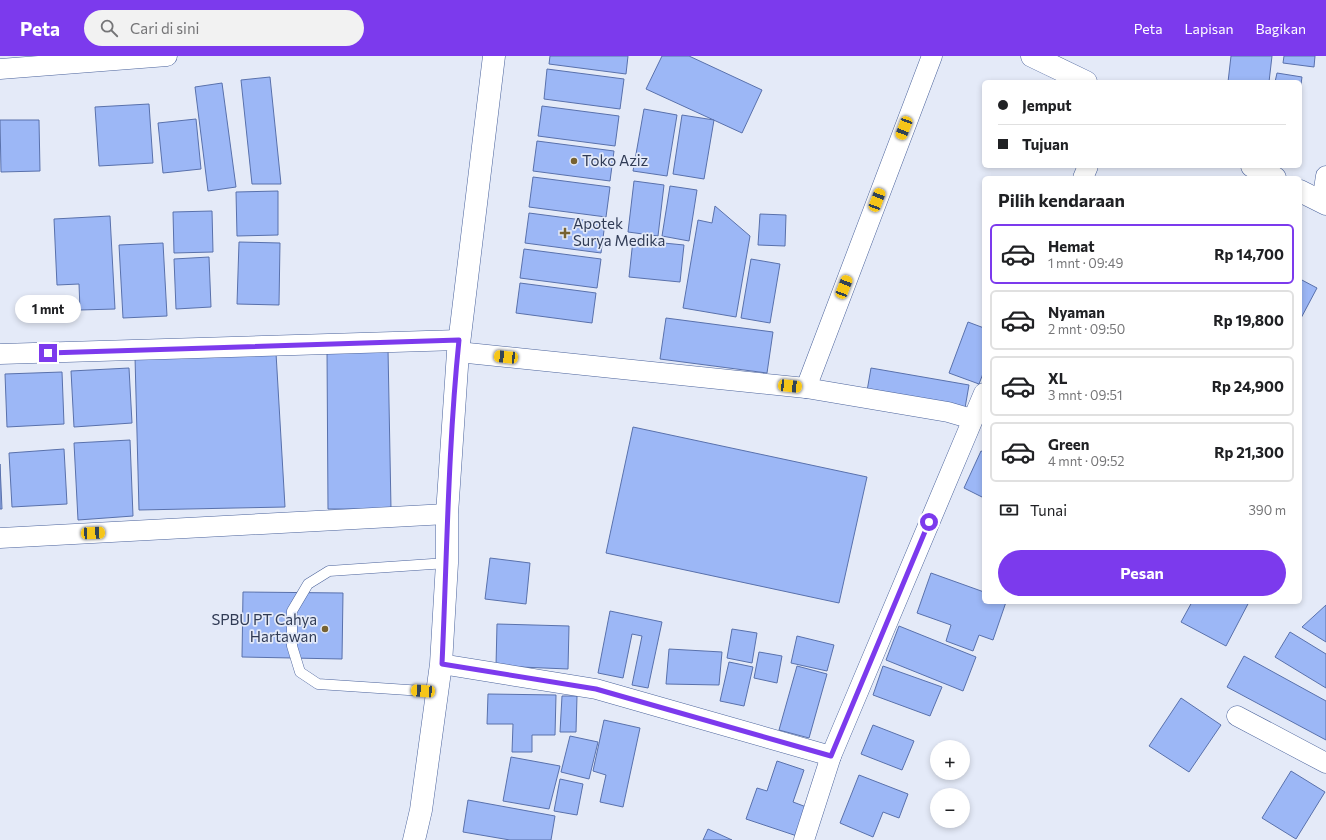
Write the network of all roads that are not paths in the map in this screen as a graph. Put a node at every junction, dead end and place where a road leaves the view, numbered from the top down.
1 (168, 56) edge
2 (494, 56) edge
3 (932, 56) edge
4 (1032, 56) edge
5 (37, 61) edge
6 (0, 69) edge
7 (1082, 80) edge
8 (1256, 168) edge
9 (1271, 176) edge
10 (1326, 176) edge
11 (1302, 192) edge
12 (1324, 203) edge
13 (459, 346) junction
14 (0, 354) edge
15 (806, 388) junction
16 (982, 398) edge
17 (972, 419) junction
18 (447, 514) junction
19 (0, 538) edge
20 (447, 563) junction
21 (442, 664) junction
22 (438, 692) junction
23 (1237, 716) dead end
24 (831, 756) junction
25 (1326, 763) edge
26 (414, 840) edge
27 (804, 840) edge

1 - 5 street
2 - 13 street
3 - 15 street
4 - 7 street
5 - 6 street
8 - 9 street
10 - 12 street
11 - 12 street
13 - 14 street
13 - 15 street
13 - 18 street
15 - 17 street
16 - 17 street
17 - 24 street
18 - 19 street
18 - 20 street
20 - 21 street
20 - 22 lane
21 - 22 street
21 - 24 street
22 - 26 street
23 - 25 street
24 - 27 street

